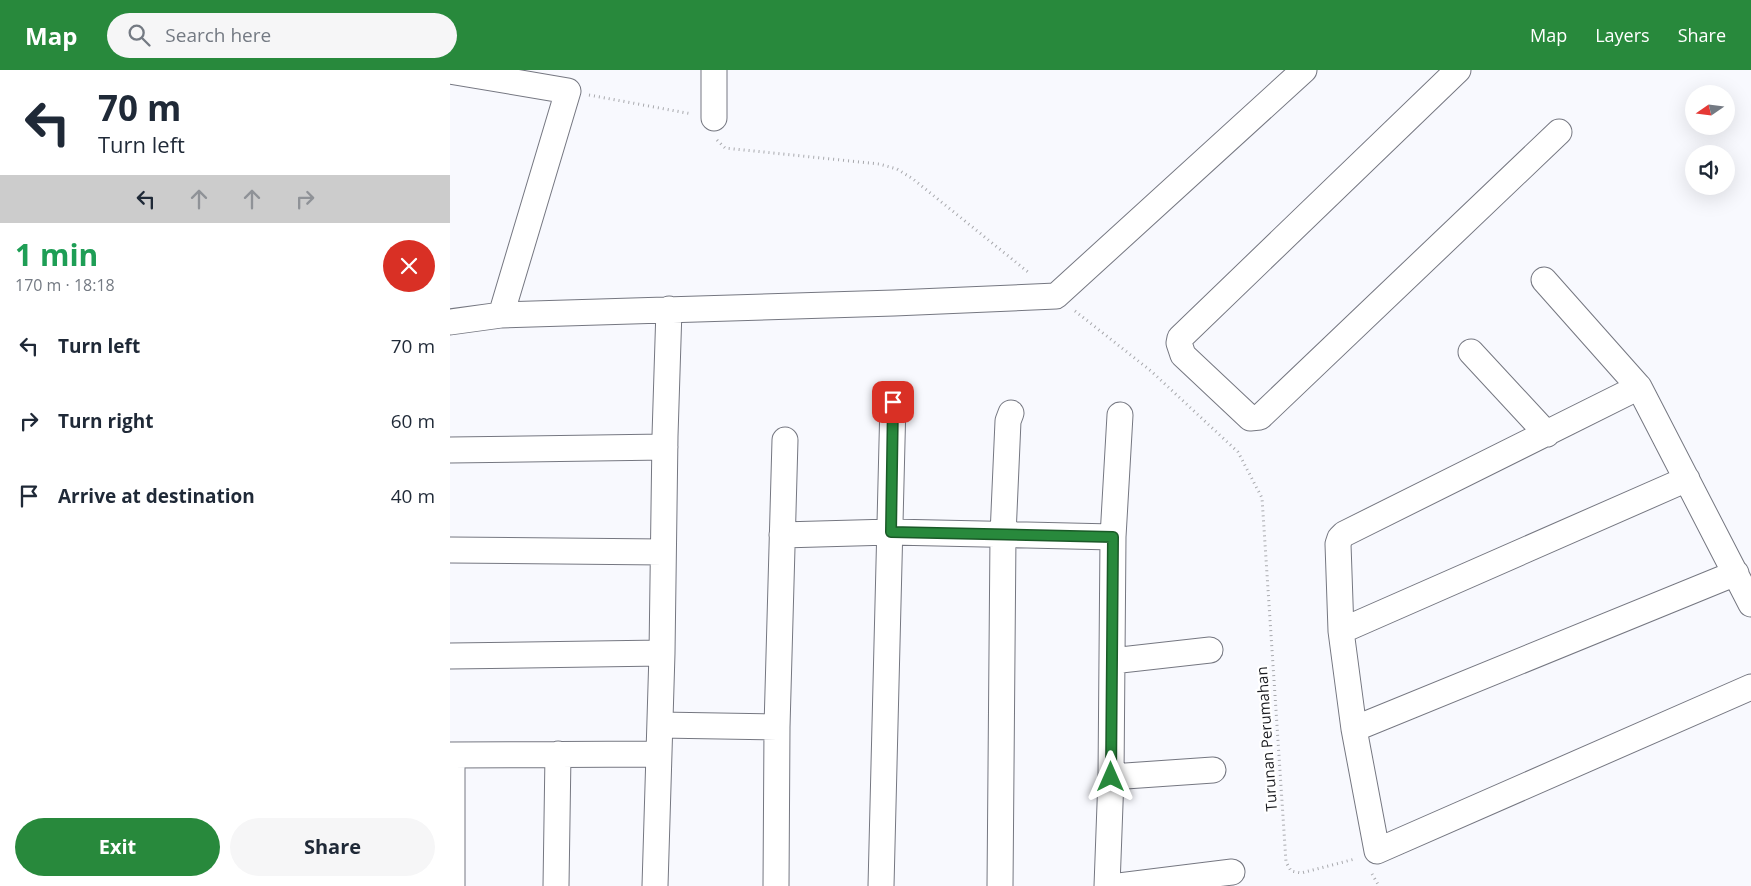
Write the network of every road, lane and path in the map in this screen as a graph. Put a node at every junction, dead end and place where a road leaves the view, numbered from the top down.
1 (714, 70) edge
2 (1304, 70) edge
3 (1458, 70) edge
4 (450, 71) edge
5 (568, 91) junction
6 (714, 118) junction
7 (1559, 132) dead end
8 (1544, 280) dead end
9 (1056, 296) junction
10 (669, 309) junction
11 (501, 315) junction
12 (450, 322) edge
13 (1471, 352) dead end
14 (1639, 387) junction
15 (893, 402) dead end
16 (1011, 413) dead end
17 (1120, 415) dead end
18 (1547, 434) junction
19 (785, 440) dead end
20 (665, 446) junction
21 (450, 450) edge
22 (1687, 479) junction
23 (891, 532) junction
24 (782, 535) junction
25 (1003, 535) junction
26 (1113, 537) junction
27 (450, 550) edge
28 (663, 552) junction
29 (1736, 573) junction
30 (1751, 604) edge
31 (1341, 631) junction
32 (1210, 650) dead end
33 (662, 653) junction
34 (450, 656) edge
35 (1112, 661) junction
36 (1751, 687) edge
37 (660, 725) junction
38 (778, 727) junction
39 (1354, 729) junction
40 (558, 754) junction
41 (659, 754) junction
42 (451, 755) edge
43 (1213, 770) dead end
44 (1111, 777) junction
45 (1362, 857) dead end
46 (1232, 872) dead end
47 (1370, 872) dead end
48 (452, 886) edge
49 (556, 886) edge
50 (655, 886) edge
51 (776, 886) edge
52 (881, 886) edge
53 (1000, 886) edge
54 (1107, 886) edge
55 (1119, 886) edge
56 (1379, 886) edge

1 - 6 street
2 - 9 street
3 - 7 street
4 - 5 street
5 - 6 path
5 - 11 street
6 - 9 path
8 - 14 street
9 - 10 street
9 - 45 path, Turunan Perumahan
10 - 11 street
10 - 20 street
11 - 12 street
13 - 18 street
14 - 18 street
14 - 22 street
15 - 23 street
16 - 25 street
17 - 26 street
18 - 31 street
19 - 24 street
20 - 21 street
20 - 28 street
22 - 29 street
22 - 31 street
23 - 24 street
23 - 25 street
23 - 52 street
24 - 38 street
25 - 26 street
25 - 53 street
26 - 35 street
27 - 28 street
28 - 33 street
29 - 30 street
29 - 39 street
31 - 39 street
32 - 35 street
33 - 34 street
33 - 37 street
35 - 44 street
36 - 39 street
37 - 38 street
37 - 41 street
38 - 51 street
40 - 41 street
40 - 42 street
40 - 49 street
41 - 50 street
42 - 48 street
43 - 44 street
44 - 54 street
46 - 55 street
47 - 56 path

